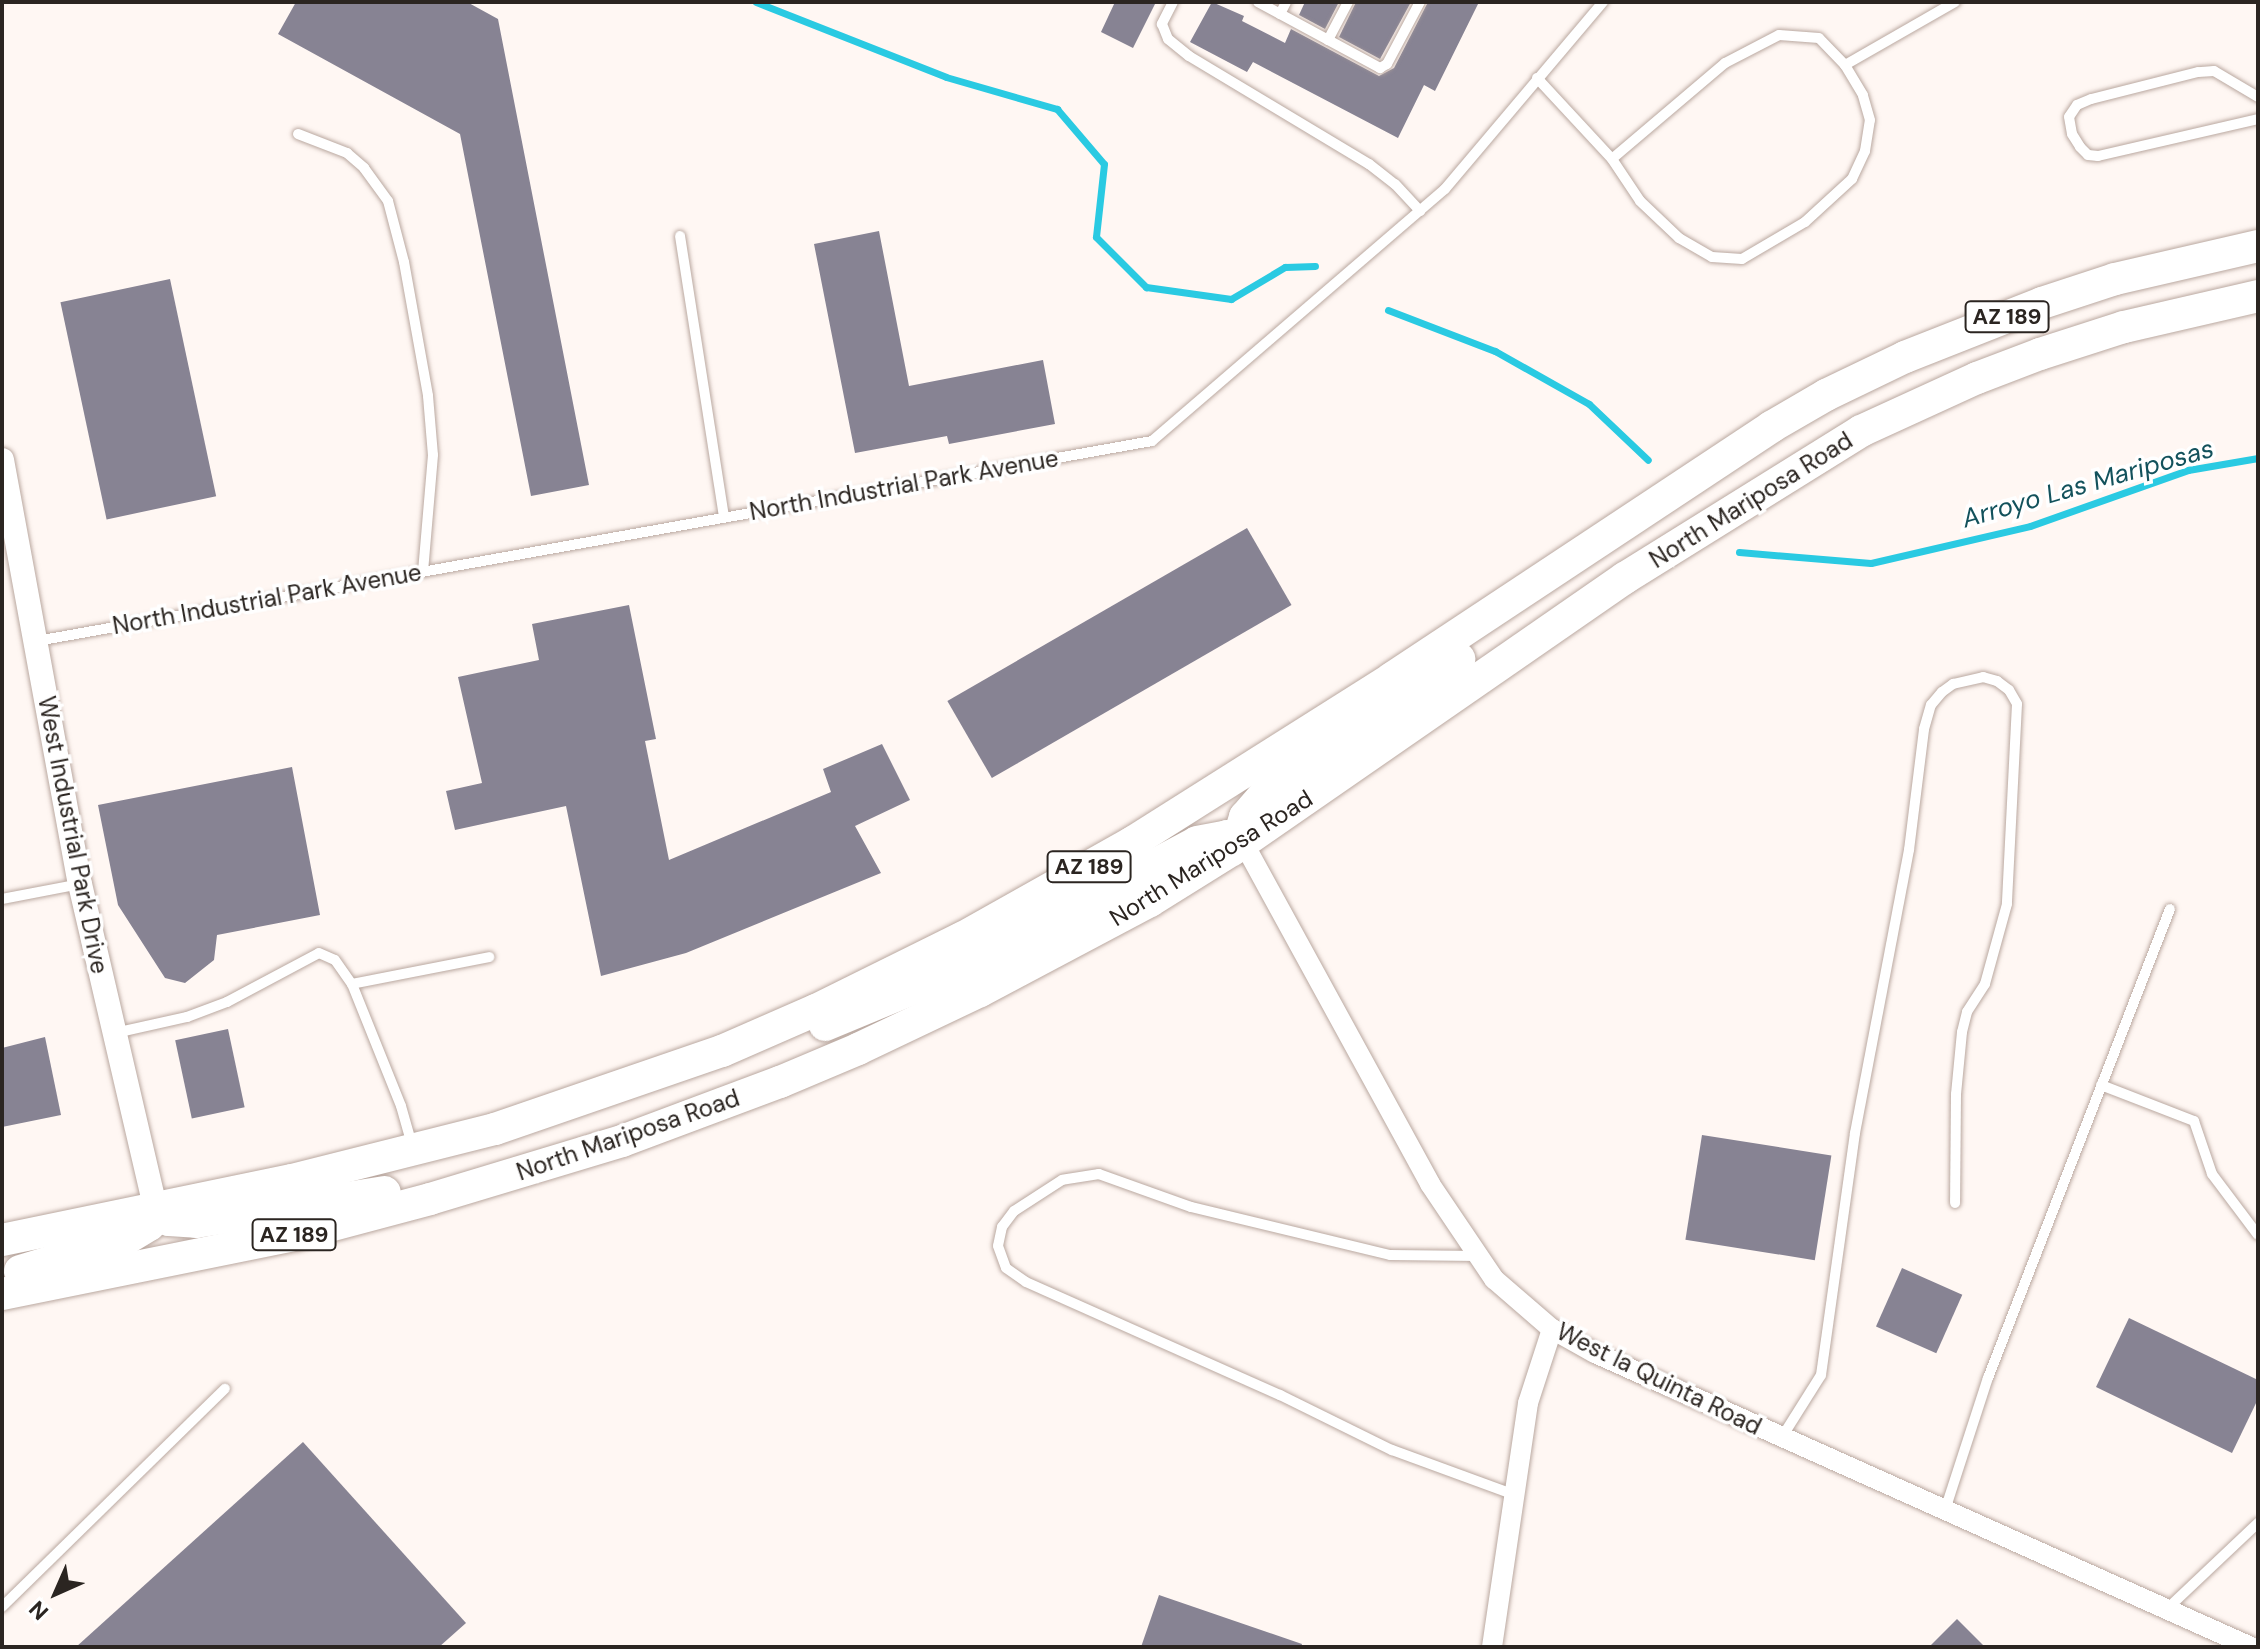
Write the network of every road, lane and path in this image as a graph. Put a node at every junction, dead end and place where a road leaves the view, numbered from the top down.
1 (1173, 2) edge
2 (1258, 2) edge
3 (1286, 2) edge
4 (1348, 2) edge
5 (1420, 2) edge
6 (1603, 2) edge
7 (1955, 2) edge
8 (1280, 14) junction
9 (1328, 40) junction
10 (1845, 65) junction
11 (1537, 78) junction
12 (2258, 97) edge
13 (2258, 119) edge
14 (298, 134) dead end
15 (1612, 159) junction
16 (1420, 211) junction
17 (680, 236) dead end
18 (2258, 246) edge
19 (2258, 296) edge
20 (2, 460) edge
21 (724, 517) junction
22 (1586, 558) junction
23 (423, 571) junction
24 (35, 642) junction
25 (1243, 842) junction
26 (80, 884) junction
27 (2, 899) edge
28 (2170, 909) dead end
29 (489, 957) dead end
30 (352, 984) junction
31 (115, 1033) junction
32 (2101, 1085) junction
33 (562, 1107) junction
34 (414, 1151) junction
35 (581, 1154) junction
36 (1955, 1203) dead end
37 (155, 1207) junction
38 (2258, 1235) edge
39 (2, 1240) edge
40 (1479, 1256) junction
41 (2, 1277) edge
42 (2, 1294) edge
43 (1552, 1329) junction
44 (225, 1389) dead end
45 (1782, 1437) junction
46 (1515, 1495) junction
47 (1945, 1510) junction
48 (2258, 1523) edge
49 (2, 1607) edge
50 (2167, 1609) junction
51 (1492, 1647) edge
52 (2251, 1647) edge

1 - 16 lane
2 - 8 lane
3 - 8 lane
4 - 9 lane
5 - 9 lane
6 - 11 lane, North Industrial Park Avenue
7 - 10 lane
8 - 9 lane
10 - 15 lane
10 - 15 lane
11 - 15 lane
11 - 16 lane, North Industrial Park Avenue
12 - 13 lane
14 - 23 lane
16 - 21 lane, North Industrial Park Avenue
17 - 21 lane
18 - 22 highway, North Mariposa Road / AZ 189
19 - 25 highway, North Mariposa Road / AZ 189
20 - 24 street, West Industrial Park Drive
21 - 23 lane, North Industrial Park Avenue
22 - 25 highway
22 - 33 highway, North Mariposa Road / AZ 189
23 - 24 lane, North Industrial Park Avenue
24 - 26 street, West Industrial Park Drive
25 - 33 highway
25 - 35 highway, North Mariposa Road / AZ 189
25 - 40 street, West la Quinta Road
26 - 27 lane
26 - 31 street, West Industrial Park Drive
28 - 32 lane
29 - 30 lane
30 - 31 lane
30 - 34 lane
31 - 37 street, West Industrial Park Drive
32 - 38 lane
32 - 47 lane
33 - 34 highway, North Mariposa Road / AZ 189
34 - 37 highway, North Mariposa Road / AZ 189
35 - 37 highway
35 - 42 highway, North Mariposa Road / AZ 189
36 - 45 lane
37 - 39 highway, North Mariposa Road / AZ 189
37 - 41 highway
40 - 43 street, West la Quinta Road
40 - 46 lane
43 - 45 street, West la Quinta Road
43 - 46 street
44 - 49 lane
45 - 47 street, West la Quinta Road
46 - 51 street
47 - 50 street, West la Quinta Road
48 - 50 lane
50 - 52 street, West la Quinta Road

